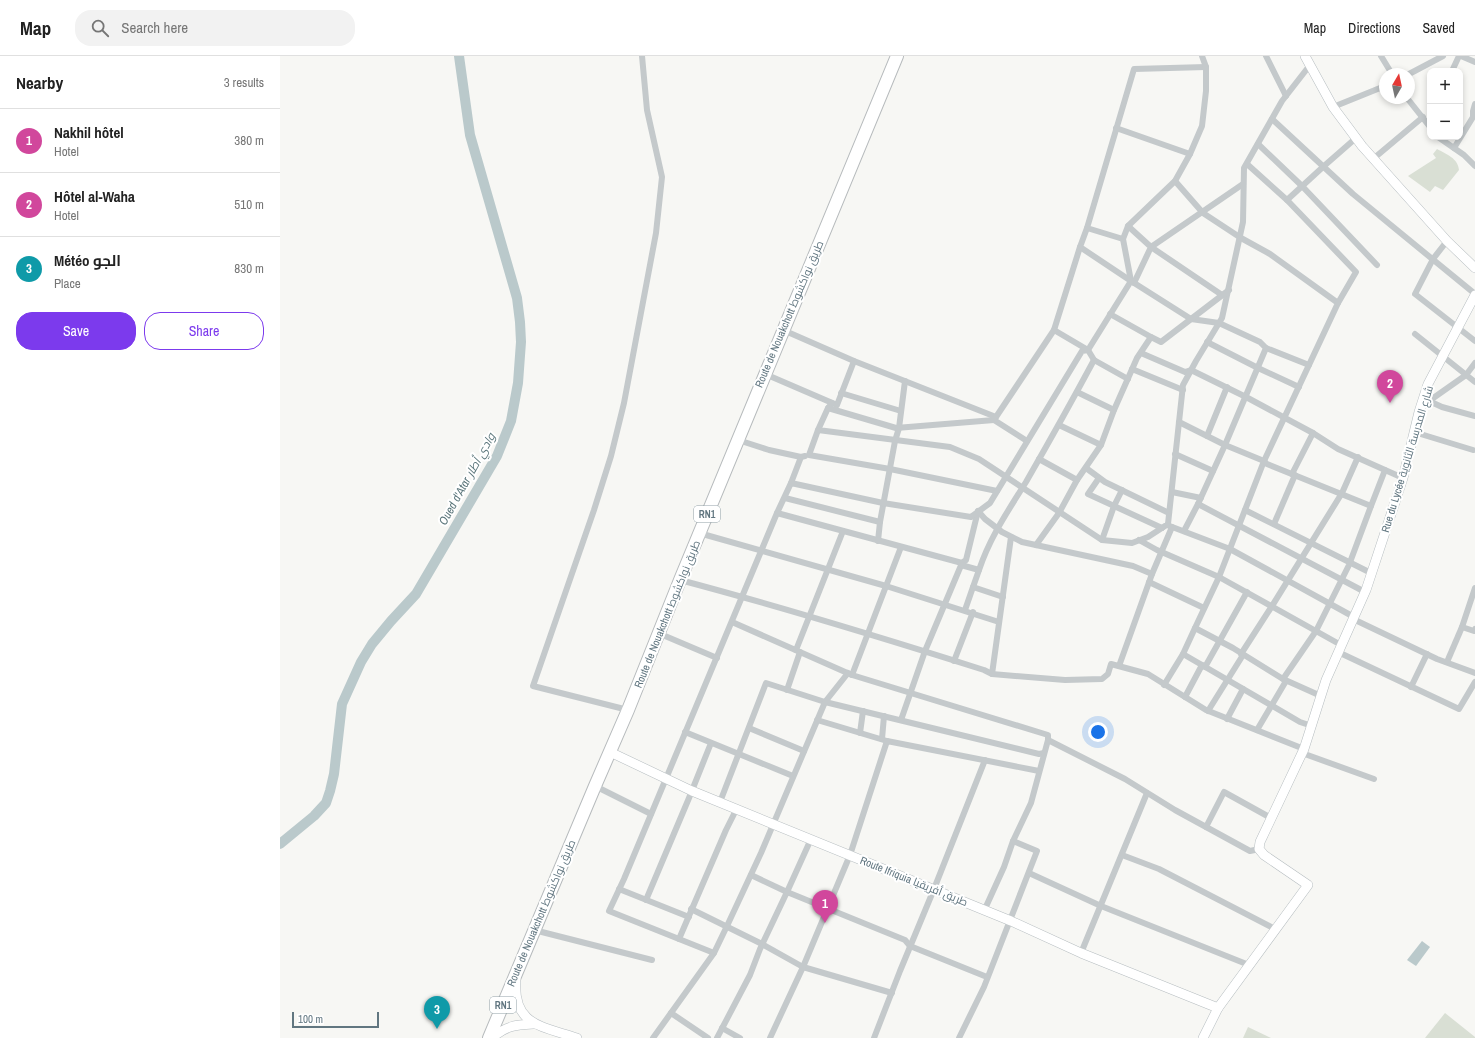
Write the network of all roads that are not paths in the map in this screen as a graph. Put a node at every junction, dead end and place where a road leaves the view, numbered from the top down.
1 (642, 56) edge
2 (897, 56) edge
3 (1203, 56) edge
4 (1266, 56) edge
5 (1381, 56) edge
6 (1443, 56) edge
7 (1460, 56) edge
8 (1307, 58) edge
9 (1475, 62) edge
10 (1206, 67) junction
11 (1388, 68) edge
12 (1454, 68) edge
13 (1415, 71) edge
14 (1379, 88) edge
15 (1286, 96) junction
16 (1412, 104) edge
17 (1475, 104) edge
18 (1333, 107) junction
19 (1423, 117) junction
20 (1272, 119) junction
21 (1427, 123) edge
22 (1116, 128) junction
23 (1356, 138) junction
24 (1442, 140) edge
25 (1258, 144) junction
26 (1454, 148) junction
27 (1190, 154) junction
28 (1373, 158) junction
29 (1246, 164) junction
30 (1324, 166) junction
31 (1475, 166) edge
32 (1175, 182) junction
33 (1243, 184) junction
34 (1302, 186) junction
35 (1287, 200) junction
36 (1203, 213) junction
37 (1128, 226) junction
38 (1087, 228) junction
39 (1241, 238) junction
40 (1123, 239) junction
41 (1447, 241) junction
42 (1080, 247) junction
43 (1151, 247) junction
44 (1433, 259) junction
45 (1377, 265) dead end
46 (1475, 268) edge
47 (1133, 282) junction
48 (1229, 290) junction
49 (1475, 294) edge
50 (1222, 295) junction
51 (1338, 303) junction
52 (1110, 314) junction
53 (1191, 319) junction
54 (1219, 323) junction
55 (1458, 327) junction
56 (783, 330) junction
57 (1054, 330) junction
58 (1415, 334) dead end
59 (1151, 337) junction
60 (1475, 341) edge
61 (1208, 342) junction
62 (1266, 348) junction
63 (1088, 350) junction
64 (1141, 353) junction
65 (1443, 356) junction
66 (854, 360) junction
67 (1094, 360) junction
68 (1475, 363) edge
69 (1309, 365) junction
70 (1258, 368) junction
71 (1132, 369) junction
72 (1191, 370) junction
73 (765, 374) junction
74 (1466, 375) junction
75 (1128, 379) junction
76 (905, 381) junction
77 (1475, 382) edge
78 (1227, 387) junction
79 (1299, 387) junction
80 (1183, 390) junction
81 (1077, 392) junction
82 (841, 393) junction
83 (1246, 397) junction
84 (1426, 401) junction
85 (830, 406) junction
86 (1114, 410) junction
87 (901, 411) junction
88 (1475, 416) edge
89 (995, 418) junction
90 (1285, 418) junction
91 (1179, 422) junction
92 (1059, 425) junction
93 (899, 428) junction
94 (818, 430) junction
95 (1414, 432) junction
96 (1313, 433) junction
97 (1207, 436) junction
98 (738, 440) junction
99 (895, 441) junction
100 (1027, 441) junction
101 (1101, 445) junction
102 (1225, 445) junction
103 (1473, 450) dead end
104 (1175, 454) junction
105 (809, 455) junction
106 (802, 457) junction
107 (1358, 457) junction
108 (1039, 459) junction
109 (1264, 461) junction
110 (1086, 468) junction
111 (890, 469) junction
112 (1385, 470) junction
113 (1213, 472) junction
114 (1294, 474) junction
115 (1006, 477) junction
116 (1099, 478) junction
117 (1403, 478) junction
118 (1077, 480) junction
119 (791, 483) junction
120 (1022, 488) junction
121 (1122, 490) junction
122 (997, 491) junction
123 (1172, 492) junction
124 (1342, 493) junction
125 (785, 498) junction
126 (1200, 501) junction
127 (883, 503) junction
128 (1114, 506) junction
129 (1371, 506) junction
130 (1245, 510) junction
131 (978, 511) junction
132 (777, 513) junction
133 (1059, 513) junction
134 (1169, 513) junction
135 (880, 522) junction
136 (1274, 524) junction
137 (1240, 525) junction
138 (1167, 526) junction
139 (997, 528) junction
140 (844, 531) junction
141 (1184, 531) junction
142 (699, 533) junction
143 (1011, 537) junction
144 (1102, 540) junction
145 (1139, 540) junction
146 (878, 541) junction
147 (1310, 543) junction
148 (1036, 546) junction
149 (901, 547) junction
150 (1230, 550) junction
151 (762, 551) junction
152 (1162, 552) junction
153 (1301, 558) junction
154 (1350, 563) junction
155 (962, 564) junction
156 (829, 569) junction
157 (979, 570) junction
158 (1371, 573) junction
159 (1152, 574) junction
160 (1219, 577) junction
161 (680, 580) junction
162 (1341, 580) junction
163 (1288, 581) junction
164 (1149, 582) junction
165 (886, 586) junction
166 (973, 587) junction
167 (1475, 588) edge
168 (1247, 592) junction
169 (1365, 592) junction
170 (743, 597) junction
171 (1003, 597) junction
172 (945, 604) junction
173 (1328, 604) junction
174 (1272, 606) junction
175 (1204, 608) junction
176 (965, 610) junction
177 (973, 612) junction
178 (811, 616) junction
179 (1353, 618) junction
180 (732, 622) junction
181 (999, 622) junction
182 (1462, 627) junction
183 (1195, 628) junction
184 (1316, 631) junction
185 (1475, 631) edge
186 (658, 633) junction
187 (868, 634) junction
188 (1220, 641) junction
189 (1339, 649) junction
190 (798, 651) junction
191 (925, 651) junction
192 (1183, 654) junction
193 (1242, 654) junction
194 (1427, 654) junction
195 (717, 658) junction
196 (954, 661) junction
197 (1446, 662) junction
198 (1119, 666) junction
199 (1203, 666) junction
200 (1475, 673) edge
201 (850, 674) junction
202 (992, 674) junction
203 (1285, 680) junction
204 (1227, 681) junction
205 (1475, 682) edge
206 (1164, 685) junction
207 (1411, 688) junction
208 (1243, 689) junction
209 (787, 690) junction
210 (910, 693) junction
211 (1321, 696) junction
212 (1185, 697) junction
213 (825, 702) junction
214 (1272, 705) junction
215 (628, 710) junction
216 (863, 711) junction
217 (1208, 711) junction
218 (884, 716) junction
219 (1227, 719) junction
220 (817, 720) junction
221 (901, 720) junction
222 (1312, 726) junction
223 (749, 728) junction
224 (1257, 730) junction
225 (685, 732) junction
226 (860, 733) junction
227 (885, 740) junction
228 (1048, 740) junction
229 (711, 743) junction
230 (804, 751) junction
231 (1303, 751) junction
232 (610, 752) junction
233 (1044, 753) junction
234 (739, 754) junction
235 (985, 760) junction
236 (1039, 771) junction
237 (793, 776) junction
238 (666, 778) junction
239 (1374, 779) dead end
240 (595, 786) junction
241 (692, 790) junction
242 (1147, 793) junction
243 (720, 802) junction
244 (737, 808) junction
245 (651, 814) junction
246 (1270, 818) junction
247 (773, 823) junction
248 (1206, 827) junction
249 (812, 839) junction
250 (1013, 840) junction
251 (1259, 849) junction
252 (850, 855) junction
253 (1122, 855) junction
254 (1029, 873) junction
255 (751, 876) junction
256 (620, 889) junction
257 (934, 889) junction
258 (787, 892) junction
259 (646, 900) junction
260 (1101, 906) junction
261 (692, 909) junction
262 (827, 909) junction
263 (984, 911) junction
264 (689, 917) junction
265 (1011, 921) junction
266 (727, 926) junction
267 (1275, 929) junction
268 (534, 930) junction
269 (679, 939) junction
270 (762, 944) junction
271 (910, 946) junction
272 (714, 952) junction
273 (1081, 953) junction
274 (652, 960) dead end
275 (1249, 965) junction
276 (803, 968) junction
277 (517, 971) junction
278 (987, 978) junction
279 (892, 993) junction
280 (1218, 1008) junction
281 (671, 1012) junction
282 (535, 1024) junction
283 (722, 1028) junction
284 (489, 1038) edge
285 (492, 1038) edge
286 (577, 1038) edge
287 (652, 1038) edge
288 (708, 1038) edge
289 (717, 1038) edge
290 (740, 1038) edge
291 (770, 1038) edge
292 (874, 1038) edge
293 (959, 1038) edge
294 (1203, 1038) edge

1 - 215 street
2 - 56 highway, Route de Nouakchott طريق نواكشوط / RN1
3 - 10 street
4 - 15 street
5 - 11 street
6 - 13 street
7 - 9 street
7 - 12 street
8 - 15 street
8 - 18 street
10 - 22 street
10 - 27 street
14 - 18 street
15 - 20 street
16 - 19 street
17 - 26 street
18 - 23 street
19 - 21 street
19 - 28 street
20 - 25 street
20 - 30 street
22 - 27 street
22 - 38 street
23 - 28 street
23 - 30 street
24 - 26 street
25 - 29 street
25 - 34 street
26 - 31 street
27 - 32 street
28 - 41 street
29 - 33 street
29 - 35 street
30 - 34 street
30 - 44 street
32 - 36 street
32 - 37 street
33 - 36 street
33 - 39 street
34 - 35 street
34 - 45 street
35 - 51 street
36 - 39 street
36 - 43 street
37 - 40 street
37 - 43 street
38 - 40 street
38 - 42 street
39 - 48 street
39 - 51 street
40 - 47 street
41 - 44 street
41 - 46 street
42 - 47 street
42 - 57 street
43 - 47 street
43 - 50 street
44 - 49 street
44 - 55 street
47 - 52 street
47 - 53 street
48 - 50 street
48 - 54 street
49 - 55 street, Rue du Lycée شارع المدرسة الثانوية
50 - 53 street
51 - 69 street
52 - 59 street
52 - 63 street
53 - 54 street
53 - 59 street
54 - 61 street
54 - 62 street
55 - 60 street
55 - 65 street, Rue du Lycée شارع المدرسة الثانوية
56 - 66 street
56 - 73 highway, Route de Nouakchott طريق نواكشوط / RN1
57 - 63 street
57 - 89 street
58 - 65 street
59 - 64 street
61 - 70 street
61 - 72 street
62 - 69 street
62 - 70 street
63 - 67 street
63 - 100 street
64 - 71 street
64 - 72 street
65 - 74 street
65 - 84 street, Rue du Lycée شارع المدرسة الثانوية
66 - 76 street
66 - 82 street
67 - 75 street
67 - 81 street
68 - 74 street
69 - 79 street
70 - 79 street
70 - 83 street
71 - 75 street
71 - 80 street
72 - 78 street
72 - 80 street
73 - 85 street
73 - 98 highway, Route de Nouakchott طريق نواكشوط / RN1
74 - 77 street
74 - 84 street
75 - 86 street
76 - 87 street
76 - 89 street
78 - 83 street
78 - 97 street
79 - 90 street
80 - 91 street
81 - 86 street
81 - 92 street
82 - 85 street
82 - 87 street
83 - 90 street
83 - 102 street
84 - 88 street
84 - 95 street, Rue du Lycée شارع المدرسة الثانوية
85 - 93 street
85 - 94 street
86 - 101 street
87 - 93 street
89 - 93 street
89 - 100 street
90 - 96 street
90 - 109 street
91 - 97 street
91 - 104 street
92 - 101 street
92 - 108 street
93 - 99 street
94 - 99 street
94 - 105 street
95 - 103 street
95 - 117 street, Rue du Lycée شارع المدرسة الثانوية
96 - 107 street
96 - 114 street
97 - 102 street
98 - 106 street
98 - 142 highway, Route de Nouakchott طريق نواكشوط / RN1
99 - 111 street
99 - 115 street
100 - 115 street
101 - 110 street
102 - 109 street
102 - 113 street
104 - 113 street
104 - 123 street
105 - 106 street
105 - 111 street
106 - 119 street
107 - 112 street
107 - 124 street
108 - 118 street
108 - 120 street
109 - 114 street
109 - 130 street
110 - 116 street
110 - 118 street
111 - 122 street
111 - 127 street
112 - 117 street
112 - 129 street
113 - 126 street
114 - 124 street
114 - 136 street
115 - 120 street
115 - 122 street
116 - 121 street
116 - 128 street
117 - 158 street, Rue du Lycée شارع المدرسة الثانوية
118 - 133 street
119 - 125 street
119 - 127 street
120 - 133 street
120 - 139 street
121 - 128 street
121 - 134 street
122 - 131 street
123 - 126 street
123 - 134 street
124 - 129 street
124 - 147 street
125 - 132 street
125 - 135 street
126 - 137 street
126 - 141 street
127 - 131 street
127 - 135 street
128 - 138 street
128 - 144 street
129 - 154 street
130 - 136 street
130 - 137 street
131 - 139 street
131 - 155 street
132 - 140 street
132 - 151 street
133 - 144 street
133 - 148 street
134 - 138 street
135 - 146 street
136 - 147 street
137 - 150 street
137 - 153 street
138 - 141 street
138 - 145 street
138 - 152 street
139 - 143 street
139 - 157 street
140 - 146 street
140 - 156 street
141 - 150 street
142 - 151 street
142 - 161 highway, Route de Nouakchott طريق نواكشوط / RN1
143 - 148 street
143 - 171 street
144 - 145 street
145 - 152 street
146 - 149 street
147 - 153 street
147 - 154 street
148 - 159 street
149 - 155 street
149 - 165 street
150 - 160 street
150 - 163 street
151 - 156 street
151 - 170 street
152 - 159 street
152 - 160 street
153 - 162 street
153 - 163 street
154 - 158 street
154 - 162 street
155 - 157 street
155 - 172 street
156 - 165 street
156 - 178 street
157 - 166 street
158 - 169 street, Rue du Lycée شارع المدرسة الثانوية
159 - 164 street
160 - 168 street
160 - 175 street
161 - 170 street
161 - 186 highway, Route de Nouakchott طريق نواكشوط / RN1
162 - 169 street
162 - 173 street
163 - 173 street
163 - 174 street
164 - 175 street
164 - 198 street
165 - 172 street
165 - 187 street
166 - 171 street
166 - 176 street
167 - 182 street
168 - 174 street
168 - 188 street
169 - 179 street, Rue du Lycée شارع المدرسة الثانوية
170 - 178 street
170 - 180 street
171 - 181 street
172 - 176 street
172 - 191 street
173 - 179 street
173 - 184 street
174 - 184 street
174 - 193 street
175 - 183 street
176 - 177 street
177 - 181 street
177 - 196 street
178 - 187 street
178 - 190 street
179 - 189 street, Rue du Lycée شارع المدرسة الثانوية
179 - 194 street
180 - 190 street
180 - 195 street
181 - 202 street
182 - 185 street
182 - 197 street
183 - 188 street
183 - 192 street
184 - 189 street
184 - 203 street
186 - 195 street
186 - 215 highway, Route de Nouakchott طريق نواكشوط / RN1
187 - 191 street
187 - 201 street
188 - 193 street
188 - 199 street
189 - 207 street
189 - 211 street, Rue du Lycée شارع المدرسة الثانوية
190 - 201 street
190 - 209 street
191 - 196 street
191 - 210 street
192 - 199 street
192 - 206 street
193 - 203 street
193 - 204 street
194 - 197 street
194 - 207 street
195 - 225 street
196 - 202 street
197 - 200 street
198 - 202 street
198 - 206 street
199 - 204 street
199 - 212 street
201 - 210 street
201 - 213 street
203 - 211 street
203 - 214 street
204 - 208 street
204 - 217 street
205 - 207 street
206 - 212 street
208 - 214 street
208 - 219 street
209 - 213 street
209 - 223 street
210 - 221 street
210 - 228 street
211 - 222 street, Rue du Lycée شارع المدرسة الثانوية
212 - 217 street
213 - 216 street
213 - 220 street
214 - 222 street
214 - 224 street
215 - 232 highway, Route de Nouakchott طريق نواكشوط / RN1
216 - 218 street
216 - 226 street
217 - 219 street
218 - 221 street
218 - 227 street
219 - 224 street
220 - 226 street
220 - 230 street
221 - 233 street
222 - 231 street, Rue du Lycée شارع المدرسة الثانوية
223 - 230 street
223 - 234 street
224 - 231 street
225 - 229 street
225 - 238 street
226 - 227 street
227 - 235 street
227 - 252 street
228 - 233 street
228 - 242 street
229 - 234 street
229 - 241 street
230 - 237 street
231 - 239 street
231 - 246 street, Rue du Lycée شارع المدرسة الثانوية
232 - 238 street, Route Ifriquia طريق أفريقيا
232 - 240 highway, Route de Nouakchott طريق نواكشوط / RN1
233 - 236 street
234 - 237 street
234 - 243 street
235 - 236 street
235 - 257 street
236 - 250 street
237 - 247 street
238 - 241 street, Route Ifriquia طريق أفريقيا
238 - 245 street
240 - 245 street
240 - 268 highway, Route de Nouakchott طريق نواكشوط / RN1
241 - 243 street, Route Ifriquia طريق أفريقيا
241 - 259 street
242 - 248 street
242 - 253 street
243 - 244 street, Route Ifriquia طريق أفريقيا
244 - 247 street, Route Ifriquia طريق أفريقيا
244 - 261 street
245 - 256 street
246 - 248 street
246 - 251 street, Rue du Lycée شارع المدرسة الثانوية
247 - 249 street, Route Ifriquia طريق أفريقيا
247 - 255 street
248 - 251 street
249 - 252 street, Route Ifriquia طريق أفريقيا
249 - 258 street
250 - 254 street
250 - 263 street
251 - 267 street
252 - 257 street, Route Ifriquia طريق أفريقيا
252 - 262 street
253 - 260 street
253 - 267 street
254 - 260 street
254 - 265 street
255 - 258 street
255 - 266 street
256 - 259 street
256 - 269 street
257 - 263 street, Route Ifriquia طريق أفريقيا
257 - 271 street
258 - 262 street
258 - 270 street
259 - 264 street
260 - 273 street
260 - 275 street
261 - 264 street
261 - 266 street
262 - 271 street
262 - 276 street
263 - 265 street, Route Ifriquia طريق أفريقيا
264 - 269 street
265 - 273 street, Route Ifriquia طريق أفريقيا
265 - 278 street
266 - 270 street
266 - 272 street
267 - 275 street
268 - 274 street
268 - 277 highway, Route de Nouakchott طريق نواكشوط / RN1
269 - 272 street
270 - 276 street
270 - 283 street
271 - 278 street
271 - 279 street
272 - 281 street
273 - 280 street, Route Ifriquia طريق أفريقيا
275 - 280 street
276 - 279 street
276 - 291 street
277 - 282 street
277 - 284 highway, Route de Nouakchott طريق نواكشوط / RN1
278 - 293 street
279 - 292 street
280 - 294 street
281 - 287 street
281 - 288 street
282 - 285 street
282 - 286 street
283 - 289 street
283 - 290 street

